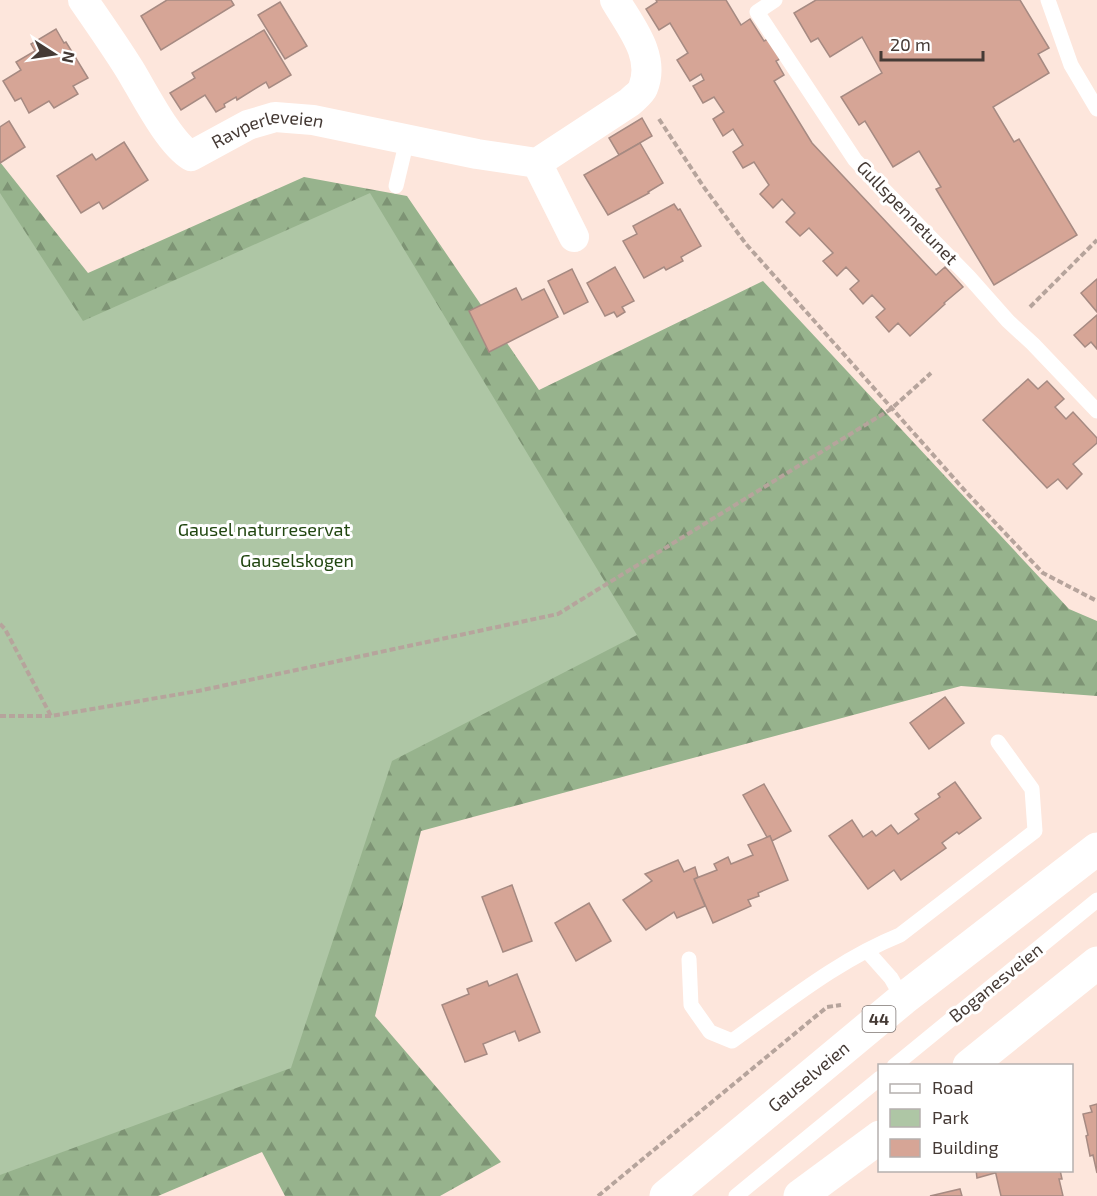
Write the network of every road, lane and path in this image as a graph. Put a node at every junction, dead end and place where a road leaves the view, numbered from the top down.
1 (83, 0) edge
2 (615, 0) edge
3 (776, 0) edge
4 (1048, 0) edge
5 (642, 90) junction
6 (1097, 107) edge
7 (407, 140) junction
8 (537, 163) junction
9 (396, 186) dead end
10 (574, 237) dead end
11 (1097, 240) edge
12 (1008, 321) junction
13 (931, 373) dead end
14 (891, 409) junction
15 (1097, 411) edge
16 (1097, 601) edge
17 (0, 624) edge
18 (0, 716) edge
19 (51, 716) junction
20 (998, 742) dead end
21 (1097, 849) edge
22 (1097, 900) edge
23 (867, 951) junction
24 (689, 959) dead end
25 (1097, 963) edge
26 (903, 999) junction
27 (845, 1004) dead end
28 (895, 1064) edge
29 (970, 1064) edge
30 (878, 1079) edge
31 (878, 1138) edge
32 (598, 1196) edge
33 (666, 1196) edge
34 (736, 1196) edge
35 (800, 1196) edge

1 - 7 street, Ravperleveien
2 - 5 street
3 - 12 lane, Gullspennetunet
4 - 6 lane
5 - 8 street
5 - 14 path
7 - 8 street, Ravperleveien
7 - 9 lane
8 - 10 street
11 - 12 path
12 - 15 lane, Gullspennetunet
13 - 14 path
14 - 16 path
14 - 19 path
17 - 19 path
18 - 19 path
20 - 23 lane
21 - 26 main road, Gauselveien / 44
22 - 28 lane, Boganesveien
23 - 24 lane
23 - 26 lane
25 - 29 main road
26 - 33 main road, Gauselveien / 44
27 - 32 path
30 - 34 lane
31 - 35 main road

